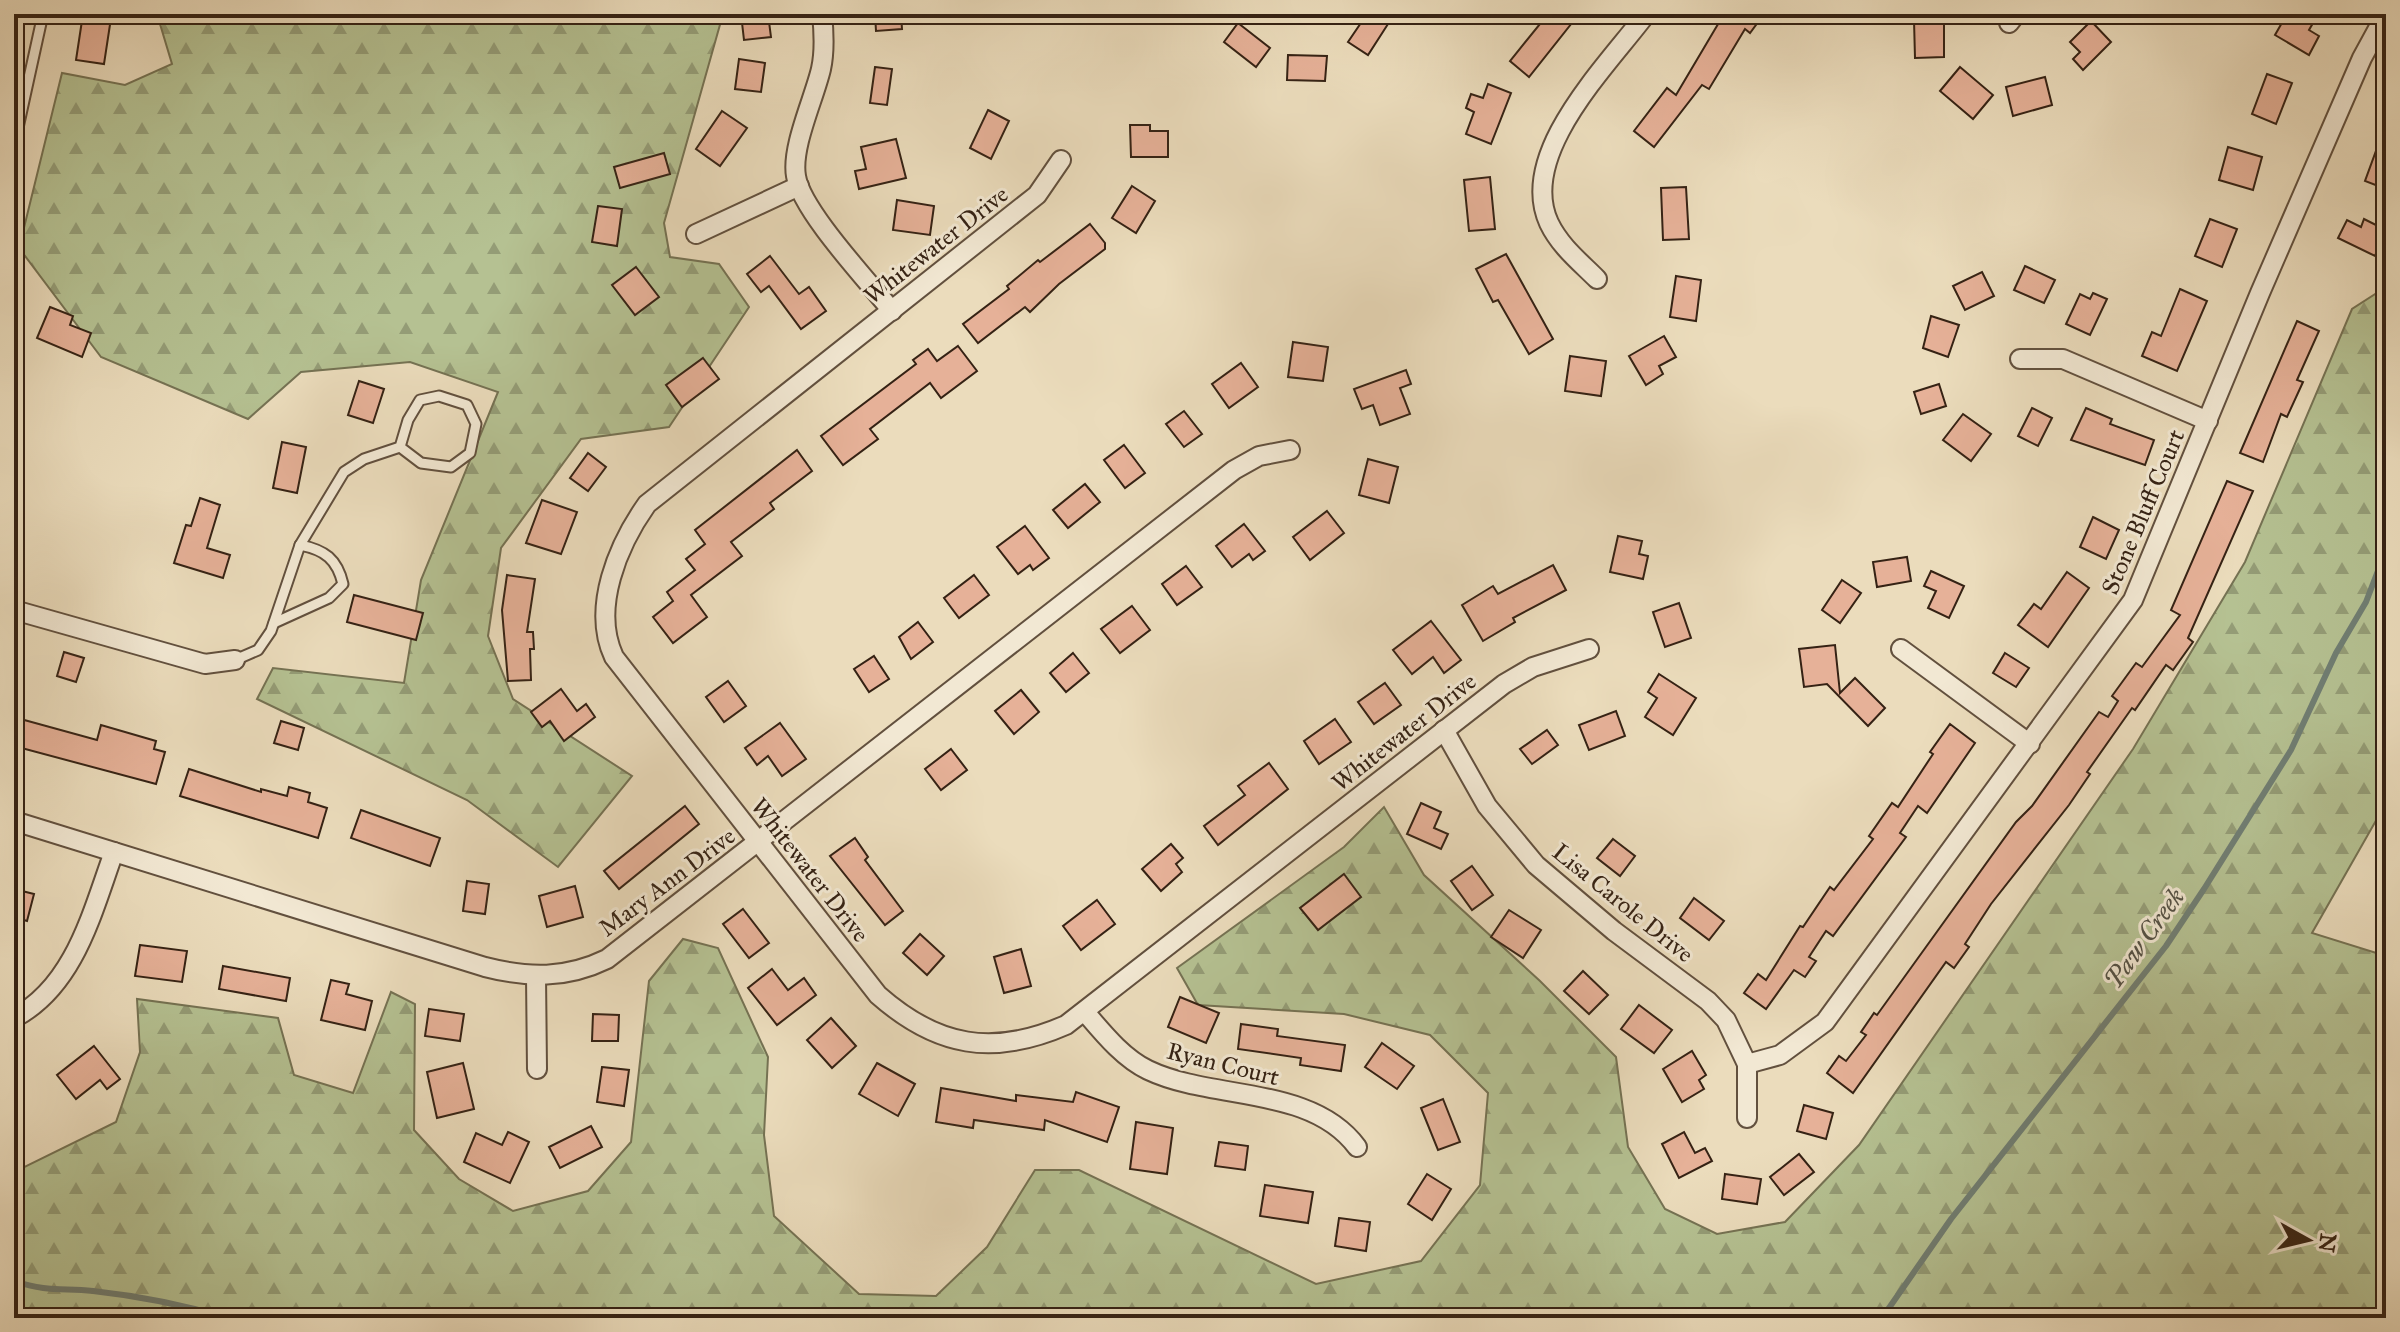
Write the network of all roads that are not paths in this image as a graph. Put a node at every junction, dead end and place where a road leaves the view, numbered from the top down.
1 (43, 14) edge
2 (822, 14) edge
3 (1646, 14) edge
4 (2386, 14) edge
5 (14, 146) edge
6 (1061, 160) dead end
7 (799, 186) junction
8 (696, 234) dead end
9 (1597, 279) dead end
10 (892, 311) junction
11 (2020, 359) dead end
12 (2208, 421) junction
13 (400, 447) junction
14 (1290, 450) dead end
15 (300, 545) junction
16 (14, 610) edge
17 (274, 623) junction
18 (1589, 649) dead end
19 (1901, 649) dead end
20 (235, 660) joint
21 (1444, 730) junction
22 (2030, 744) junction
23 (14, 821) edge
24 (758, 842) junction
25 (114, 852) junction
26 (536, 976) junction
27 (1085, 1012) junction
28 (14, 1018) edge
29 (1747, 1064) junction
30 (537, 1069) dead end
31 (1747, 1118) dead end
32 (1357, 1147) dead end

1 - 5 lane
2 - 7 street
3 - 9 street
4 - 12 street, Stone Bluff Court
6 - 10 street, Whitewater Drive
7 - 8 street
7 - 10 street
10 - 24 street, Whitewater Drive
11 - 12 street
12 - 22 street, Stone Bluff Court
13 - 13 lane
13 - 15 lane
14 - 24 street, Mary Ann Drive
15 - 17 lane
15 - 17 lane
16 - 20 street
17 - 20 lane
18 - 21 street, Whitewater Drive
19 - 22 street
21 - 27 street, Whitewater Drive
21 - 29 street, Lisa Carole Drive
22 - 29 street, Stone Bluff Court
23 - 25 street, Mary Ann Drive
24 - 26 street, Mary Ann Drive
24 - 27 street, Whitewater Drive
25 - 26 street, Mary Ann Drive
25 - 28 street
26 - 30 street
27 - 32 street, Ryan Court
29 - 31 street, Lisa Carole Drive

